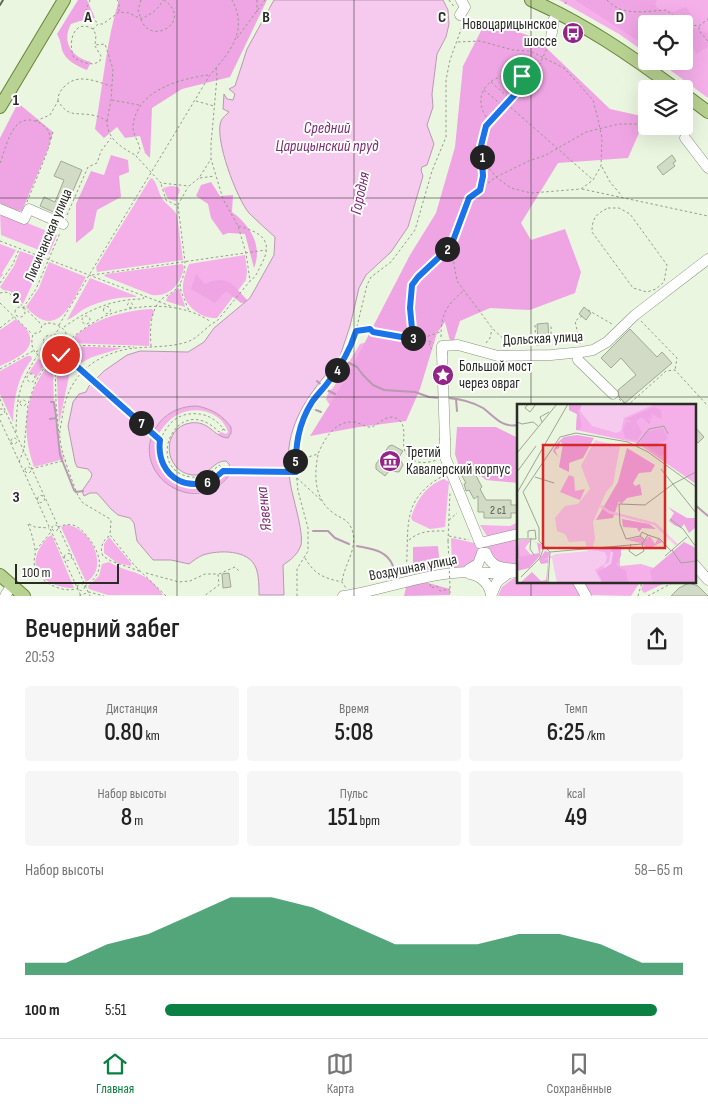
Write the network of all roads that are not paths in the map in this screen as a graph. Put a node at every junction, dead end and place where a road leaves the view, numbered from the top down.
1 (64, 0) edge
2 (461, 0) edge
3 (537, 1) edge
4 (563, 6) junction
5 (460, 15) road end
6 (551, 38) road end
7 (663, 80) edge
8 (693, 101) edge
9 (0, 107) edge
10 (708, 112) edge
11 (685, 138) road end
12 (708, 168) edge
13 (0, 208) edge
14 (63, 224) road end
15 (708, 259) edge
16 (579, 353) junction
17 (613, 394) dead end
18 (517, 534) edge
19 (482, 542) junction
20 (484, 553) junction
21 (696, 566) edge
22 (469, 572) junction
23 (490, 573) junction
24 (512, 573) edge
25 (0, 575) edge
26 (708, 580) edge
27 (579, 583) edge
28 (8, 590) edge
29 (493, 592) edge
30 (347, 595) edge
31 (24, 596) edge
32 (586, 596) edge

1 - 9 main road
2 - 5 street
3 - 4 main road
4 - 6 street
4 - 7 main road
8 - 10 main road
11 - 12 street
13 - 14 street
15 - 16 street, Дольская улица
16 - 17 street
16 - 19 street, Дольская улица, bridge
18 - 19 street
19 - 20 street
20 - 22 street
20 - 23 street
20 - 24 street
21 - 26 street
22 - 23 street, Воздушная улица
22 - 29 street
22 - 30 street, Воздушная улица
23 - 24 street, Воздушная улица
23 - 29 street
24 - 29 street
25 - 28 main road
27 - 32 street
28 - 31 main road

